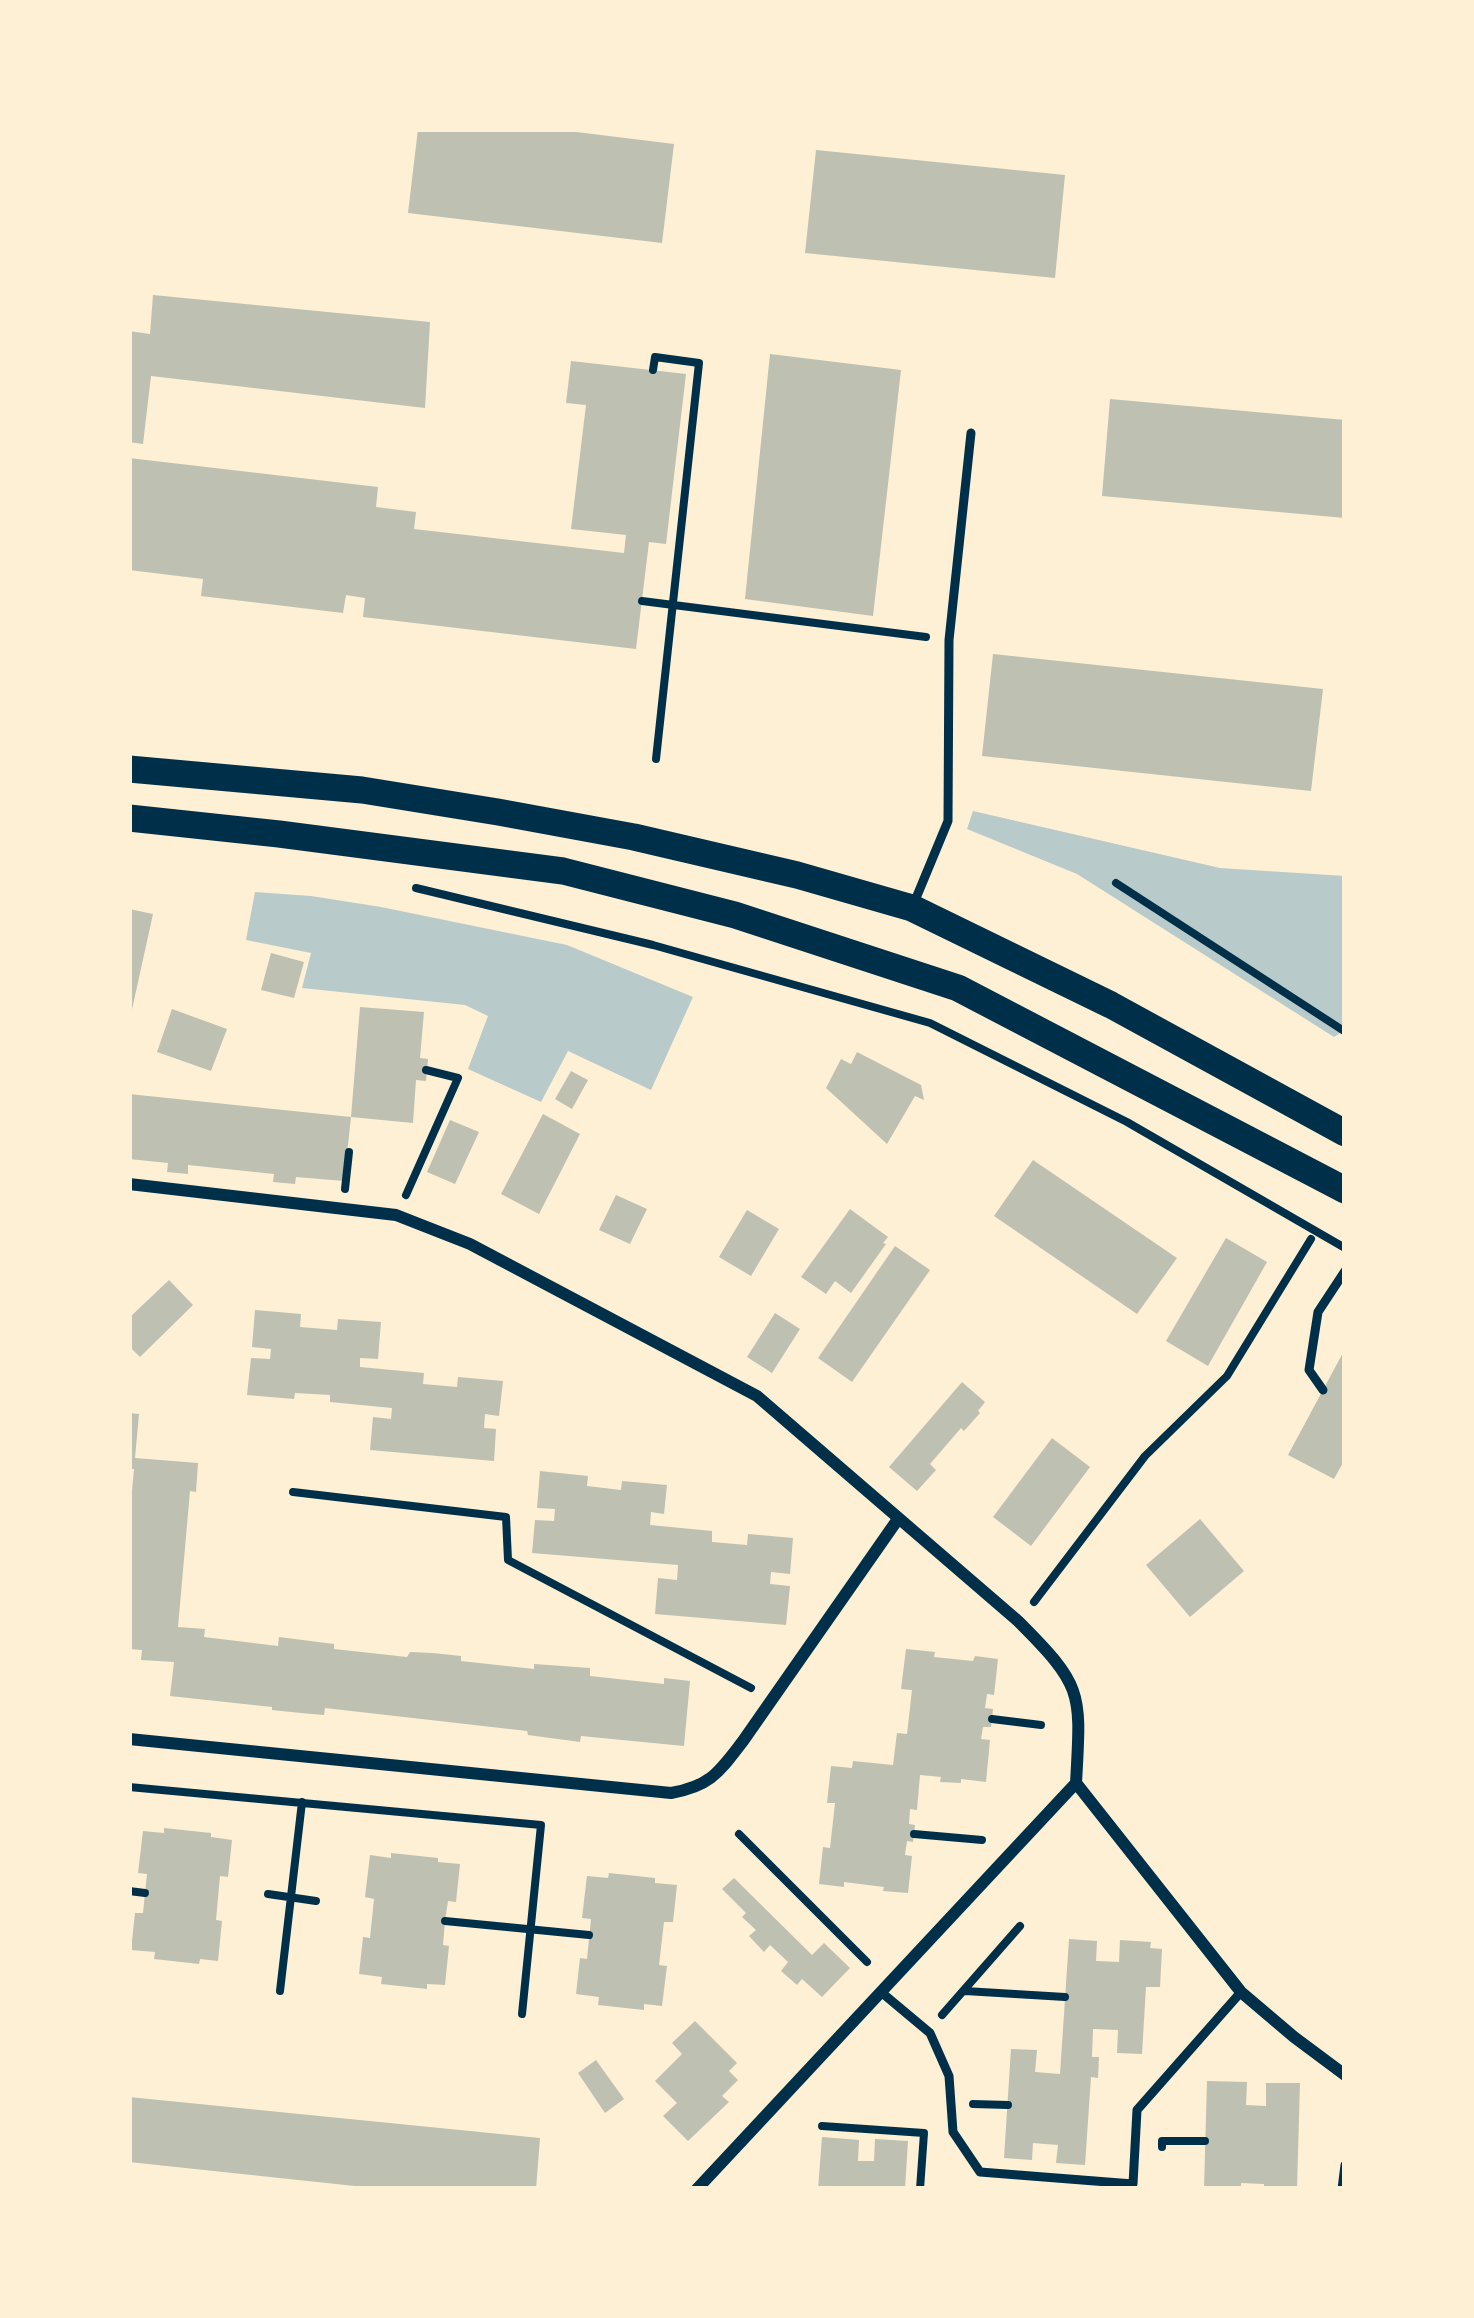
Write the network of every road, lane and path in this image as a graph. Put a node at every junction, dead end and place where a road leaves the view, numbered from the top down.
1 (653, 370) dead end
2 (971, 433) dead end
3 (642, 601) dead end
4 (675, 605) junction
5 (949, 640) junction
6 (656, 759) dead end
7 (129, 769) edge
8 (129, 818) edge
9 (1116, 883) dead end
10 (412, 888) dead end
11 (911, 908) junction
12 (1344, 1031) edge
13 (426, 1070) dead end
14 (1345, 1133) edge
15 (349, 1152) dead end
16 (129, 1184) edge
17 (1345, 1190) edge
18 (344, 1196) dead end
19 (405, 1197) dead end
20 (1311, 1238) dead end
21 (1345, 1248) edge
22 (1345, 1271) edge
23 (1323, 1390) dead end
24 (293, 1492) dead end
25 (898, 1519) junction
26 (1034, 1602) dead end
27 (770, 1698) junction
28 (992, 1719) dead end
29 (1041, 1725) dead end
30 (129, 1739) edge
31 (1076, 1783) junction
32 (129, 1786) edge
33 (302, 1802) junction
34 (739, 1834) dead end
35 (914, 1834) dead end
36 (982, 1840) dead end
37 (129, 1891) edge
38 (145, 1893) dead end
39 (268, 1894) dead end
40 (291, 1898) junction
41 (316, 1900) dead end
42 (445, 1921) dead end
43 (1019, 1926) dead end
44 (531, 1930) junction
45 (589, 1935) dead end
46 (867, 1962) dead end
47 (280, 1990) dead end
48 (963, 1991) junction
49 (881, 1992) junction
50 (1241, 1992) junction
51 (1065, 1997) dead end
52 (929, 2005) dead end
53 (522, 2014) dead end
54 (1345, 2075) edge
55 (972, 2089) dead end
56 (974, 2104) junction
57 (1008, 2105) dead end
58 (975, 2121) dead end
59 (822, 2126) dead end
60 (1162, 2141) dead end
61 (1205, 2141) dead end
62 (1345, 2165) edge
63 (1133, 2186) edge
64 (697, 2189) edge
65 (920, 2189) edge
66 (1342, 2189) edge

1 - 4 path
2 - 5 lane
3 - 4 path
4 - 5 path
4 - 6 path
5 - 11 lane
7 - 11 main road
8 - 17 main road
9 - 12 path
10 - 21 path
11 - 14 main road
13 - 19 path
15 - 18 path
16 - 25 street
20 - 26 path
22 - 23 lane
24 - 27 path
25 - 27 street
25 - 31 street
27 - 30 street
28 - 29 path
31 - 49 street
31 - 50 street
32 - 33 path
33 - 40 path
33 - 44 path
34 - 46 path
35 - 36 path
37 - 38 path
39 - 40 path
40 - 41 path
40 - 47 path
42 - 44 path
43 - 48 path
44 - 45 path
44 - 53 path
48 - 51 path
48 - 52 path
49 - 63 lane
49 - 64 street
50 - 54 street
50 - 63 lane
55 - 56 path
56 - 57 path
56 - 58 path
59 - 65 path
60 - 61 path
62 - 66 lane

